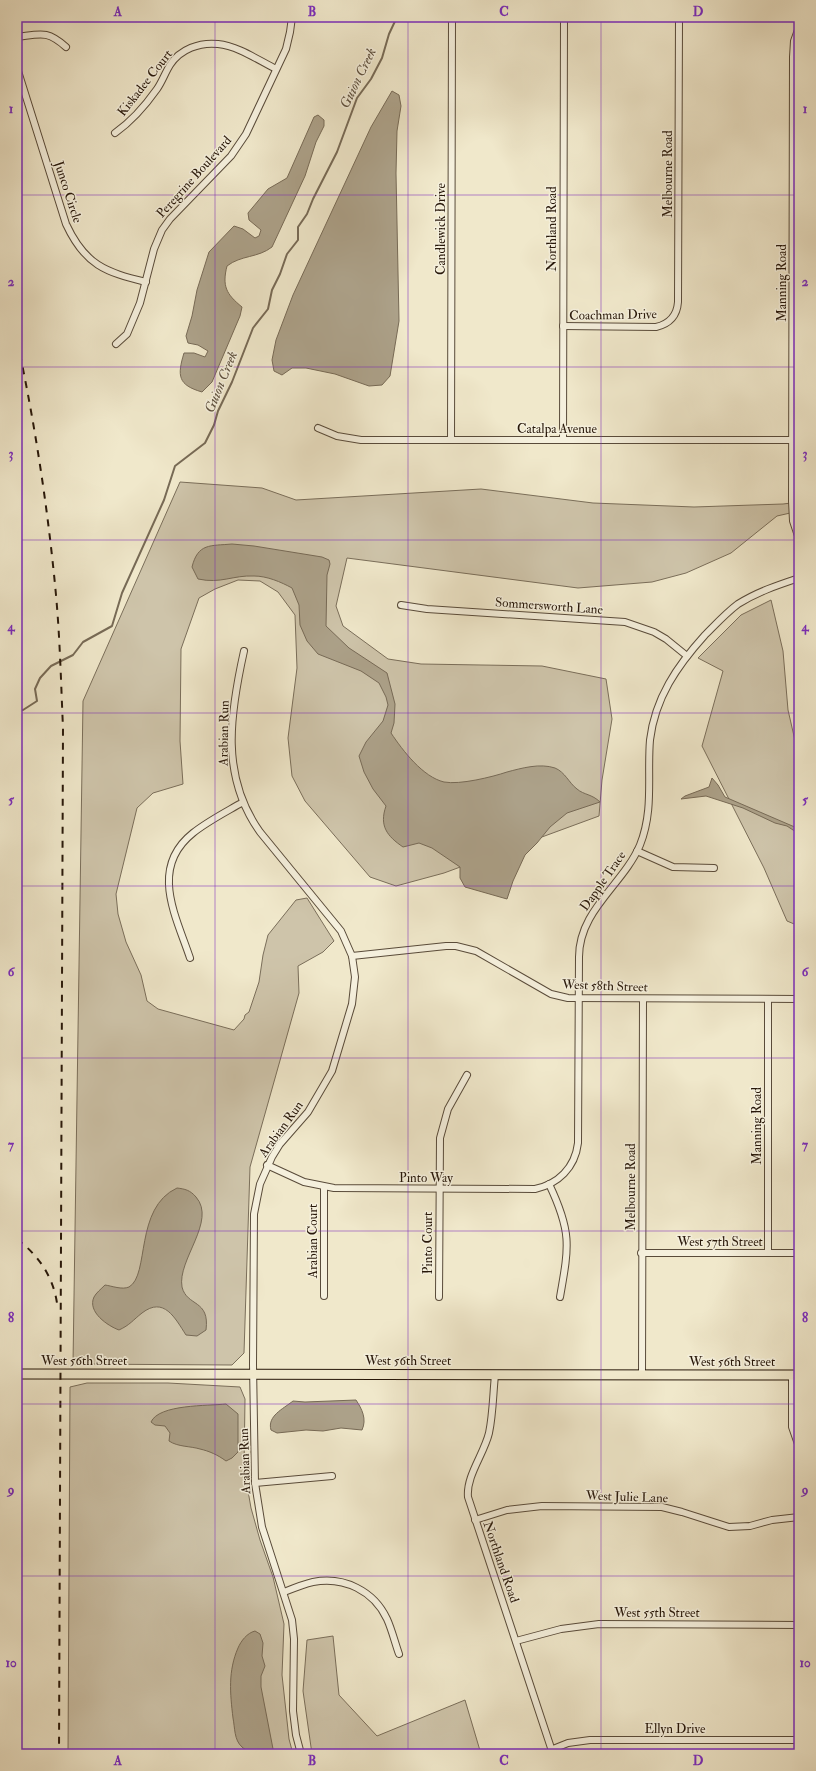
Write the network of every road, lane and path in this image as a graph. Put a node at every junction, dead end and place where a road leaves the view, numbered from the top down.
1 (292, 17) edge
2 (452, 17) edge
3 (564, 17) edge
4 (679, 17) edge
5 (799, 26) edge
6 (17, 37) edge
7 (66, 47) dead end
8 (17, 68) edge
9 (276, 69) junction
10 (116, 133) dead end
11 (146, 282) junction
12 (664, 325) joint
13 (563, 326) junction
14 (116, 344) dead end
15 (318, 428) dead end
16 (452, 440) junction
17 (563, 440) junction
18 (796, 440) edge
19 (799, 539) edge
20 (799, 578) edge
21 (401, 605) dead end
22 (244, 651) dead end
23 (687, 656) junction
24 (243, 802) junction
25 (637, 851) junction
26 (714, 868) dead end
27 (352, 956) junction
28 (190, 958) dead end
29 (579, 998) junction
30 (643, 999) junction
31 (768, 999) junction
32 (799, 999) edge
33 (467, 1075) dead end
34 (267, 1165) junction
35 (549, 1184) junction
36 (324, 1187) junction
37 (439, 1189) junction
38 (641, 1253) junction
39 (768, 1253) junction
40 (799, 1253) edge
41 (324, 1296) dead end
42 (439, 1297) dead end
43 (560, 1297) dead end
44 (254, 1373) junction
45 (17, 1374) edge
46 (495, 1375) junction
47 (642, 1375) junction
48 (796, 1375) edge
49 (799, 1447) edge
50 (332, 1476) dead end
51 (255, 1483) junction
52 (799, 1517) edge
53 (475, 1520) junction
54 (284, 1592) junction
55 (799, 1625) edge
56 (516, 1641) junction
57 (399, 1654) dead end
58 (799, 1740) edge
59 (553, 1752) edge
60 (300, 1754) edge

1 - 9 street
2 - 16 street, Candlewick Drive
3 - 13 street, Northland Road
4 - 12 street, Melbourne Road
5 - 18 street, Manning Road
6 - 7 street
8 - 11 street, Junco Circle
9 - 10 street, Kiskadee Court
9 - 11 street, Peregrine Boulevard
11 - 14 street, Peregrine Boulevard
12 - 13 street, Coachman Drive
13 - 17 street, Northland Road
15 - 16 street, Catalpa Avenue
16 - 17 street, Catalpa Avenue
17 - 18 street, Catalpa Avenue
18 - 19 street, Manning Road
20 - 23 street, Dapple Trace
21 - 23 street, Sommersworth Lane
22 - 24 street, Arabian Run
23 - 25 street, Dapple Trace
24 - 27 street, Arabian Run
24 - 28 street
25 - 26 street
25 - 29 street, Dapple Trace
27 - 29 street, West 58th Street
27 - 34 street, Arabian Run
29 - 30 street, West 58th Street
29 - 35 street, Dapple Trace
30 - 31 street, West 58th Street
30 - 38 street, Melbourne Road
31 - 32 street, West 58th Street
31 - 39 street, Manning Road
33 - 37 street, Pinto Court
34 - 36 street, Pinto Way
34 - 44 street, Arabian Run
35 - 37 street, Pinto Way
35 - 43 street
36 - 37 street, Pinto Way
36 - 41 street, Arabian Court
37 - 42 street, Pinto Court
38 - 39 street, West 57th Street
38 - 47 street, Melbourne Road
39 - 40 street, West 57th Street
44 - 45 main road, West 56th Street
44 - 46 main road, West 56th Street
44 - 51 street, Arabian Run
46 - 47 main road, West 56th Street
46 - 53 street, Northland Road
47 - 48 main road, West 56th Street
48 - 49 street
50 - 51 street
51 - 54 street, Arabian Run
52 - 53 street, West Julie Lane
53 - 56 street, Northland Road
54 - 57 street
54 - 60 street, Arabian Run
55 - 56 street, West 55th Street
56 - 59 street, Northland Road
58 - 59 street, Ellyn Drive

